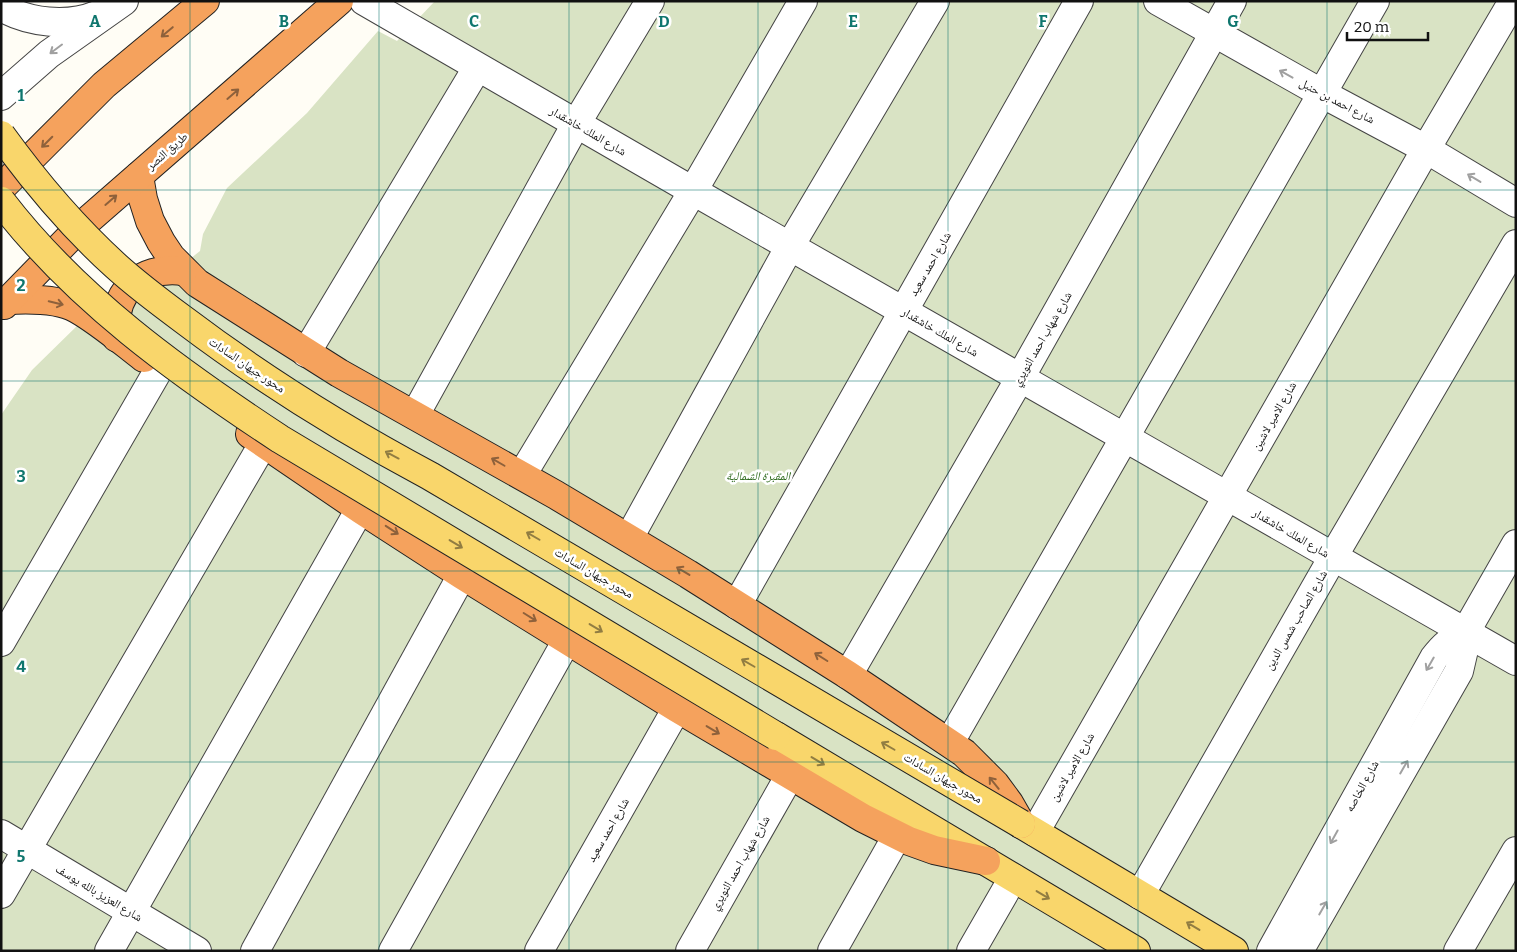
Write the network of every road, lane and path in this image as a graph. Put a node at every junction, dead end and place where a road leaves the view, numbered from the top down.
1 (205, 1) edge
2 (339, 1) edge
3 (364, 1) edge
4 (650, 1) edge
5 (803, 1) edge
6 (935, 1) edge
7 (1079, 1) edge
8 (1158, 1) edge
9 (1232, 1) edge
10 (1375, 1) edge
11 (1514, 1) edge
12 (119, 4) edge
13 (1, 7) edge
14 (1214, 33) junction
15 (477, 68) junction
16 (1322, 94) junction
17 (1, 96) edge
18 (576, 124) junction
19 (1, 135) edge
20 (1426, 149) junction
21 (139, 176) junction
22 (1, 188) edge
23 (694, 192) junction
24 (1, 201) edge
25 (1516, 203) edge
26 (1516, 244) edge
27 (790, 246) junction
28 (183, 271) junction
29 (5, 304) edge
30 (903, 311) junction
31 (117, 338) junction
32 (306, 353) junction
33 (159, 369) junction
34 (1020, 378) junction
35 (415, 415) junction
36 (1124, 438) junction
37 (263, 444) junction
38 (522, 476) junction
39 (1228, 497) junction
40 (360, 509) junction
41 (629, 538) junction
42 (1516, 544) edge
43 (1333, 557) junction
44 (462, 575) junction
45 (737, 605) junction
46 (1465, 632) junction
47 (567, 640) junction
48 (1, 642) edge
49 (1516, 661) edge
50 (848, 674) junction
51 (677, 708) junction
52 (950, 742) junction
53 (790, 775) junction
54 (1028, 828) junction
55 (1, 834) edge
56 (897, 836) junction
57 (27, 850) junction
58 (1516, 851) edge
59 (986, 861) junction
60 (1014, 878) junction
61 (1, 894) edge
62 (1140, 894) junction
63 (131, 912) junction
64 (1120, 947) edge
65 (109, 951) edge
66 (197, 951) edge
67 (254, 951) edge
68 (394, 951) edge
69 (539, 951) edge
70 (690, 951) edge
71 (832, 951) edge
72 (971, 951) edge
73 (1234, 951) edge
74 (1271, 951) edge
75 (1299, 951) edge
76 (1458, 951) edge

1 -> 22 highway
21 -> 2 highway, طريق النصر
3 - 15 street, شارع الملك خاشقدار
4 - 18 street
5 - 23 street
6 - 27 street
7 - 30 street, شارع احمد سعيد
8 - 14 street, شارع احمد بن حنبل
9 - 14 street, شارع شهاب احمد النويري
10 - 16 street
11 - 20 street, شارع الامير لاشين
12 - 13 street
12 -> 17 street
16 -> 14 street, شارع احمد بن حنبل
14 - 34 street, شارع شهاب احمد النويري
15 - 18 street, شارع الملك خاشقدار
15 - 32 street
16 - 20 street, شارع احمد بن حنبل
16 - 36 street
18 - 23 street, شارع الملك خاشقدار
18 - 35 street
54 -> 19 main road, محور جيهان السادات, bridge
25 -> 20 street, شارع احمد بن حنبل
20 - 39 street, شارع الامير لاشين
21 - 28 highway
29 -> 21 highway, طريق النصر
23 - 27 street, شارع الملك خاشقدار
23 - 38 street
24 -> 59 main road, bridge
26 - 43 street, شارع الصاحب شمس الدين
27 - 30 street, شارع الملك خاشقدار
27 - 41 street
28 - 31 highway
28 - 32 highway
29 -> 31 highway
30 - 34 street, شارع الملك خاشقدار
30 - 45 street, شارع احمد سعيد
31 - 33 highway
32 - 35 highway
33 - 37 highway
33 - 48 street
34 - 36 street, شارع الملك خاشقدار
34 - 50 street, شارع شهاب احمد النويري
38 -> 35 highway
36 - 39 street, شارع الملك خاشقدار
36 - 52 street
37 - 40 highway
37 - 57 street
38 - 41 highway
39 - 43 street, شارع الملك خاشقدار
39 - 54 street, شارع الامير لاشين
40 -> 44 highway
40 - 63 street
45 -> 41 highway
42 - 46 street, شارع الخاصه
43 - 46 street, شارع الملك خاشقدار
43 - 62 street, شارع الصاحب شمس الدين
44 -> 47 highway
44 - 67 street
50 -> 45 highway
46 - 49 street, شارع الملك خاشقدار
46 -> 74 street, شارع الخاصه
75 -> 46 street, شارع الخاصه
47 - 51 highway
47 - 68 street
50 - 52 highway
51 -> 53 highway
51 - 69 street, شارع احمد سعيد
54 -> 52 highway
53 - 56 highway
53 - 70 street, شارع شهاب احمد النويري
54 - 62 main road, محور جيهان السادات
55 - 57 street, شارع العزيز بالله يوسف
56 - 59 highway
56 - 71 street
57 - 61 street
57 - 63 street, شارع العزيز بالله يوسف
58 - 76 street
59 - 60 main road
60 -> 64 main road
60 - 72 street
73 -> 62 main road, محور جيهان السادات
63 - 65 street
63 - 66 street, شارع العزيز بالله يوسف

